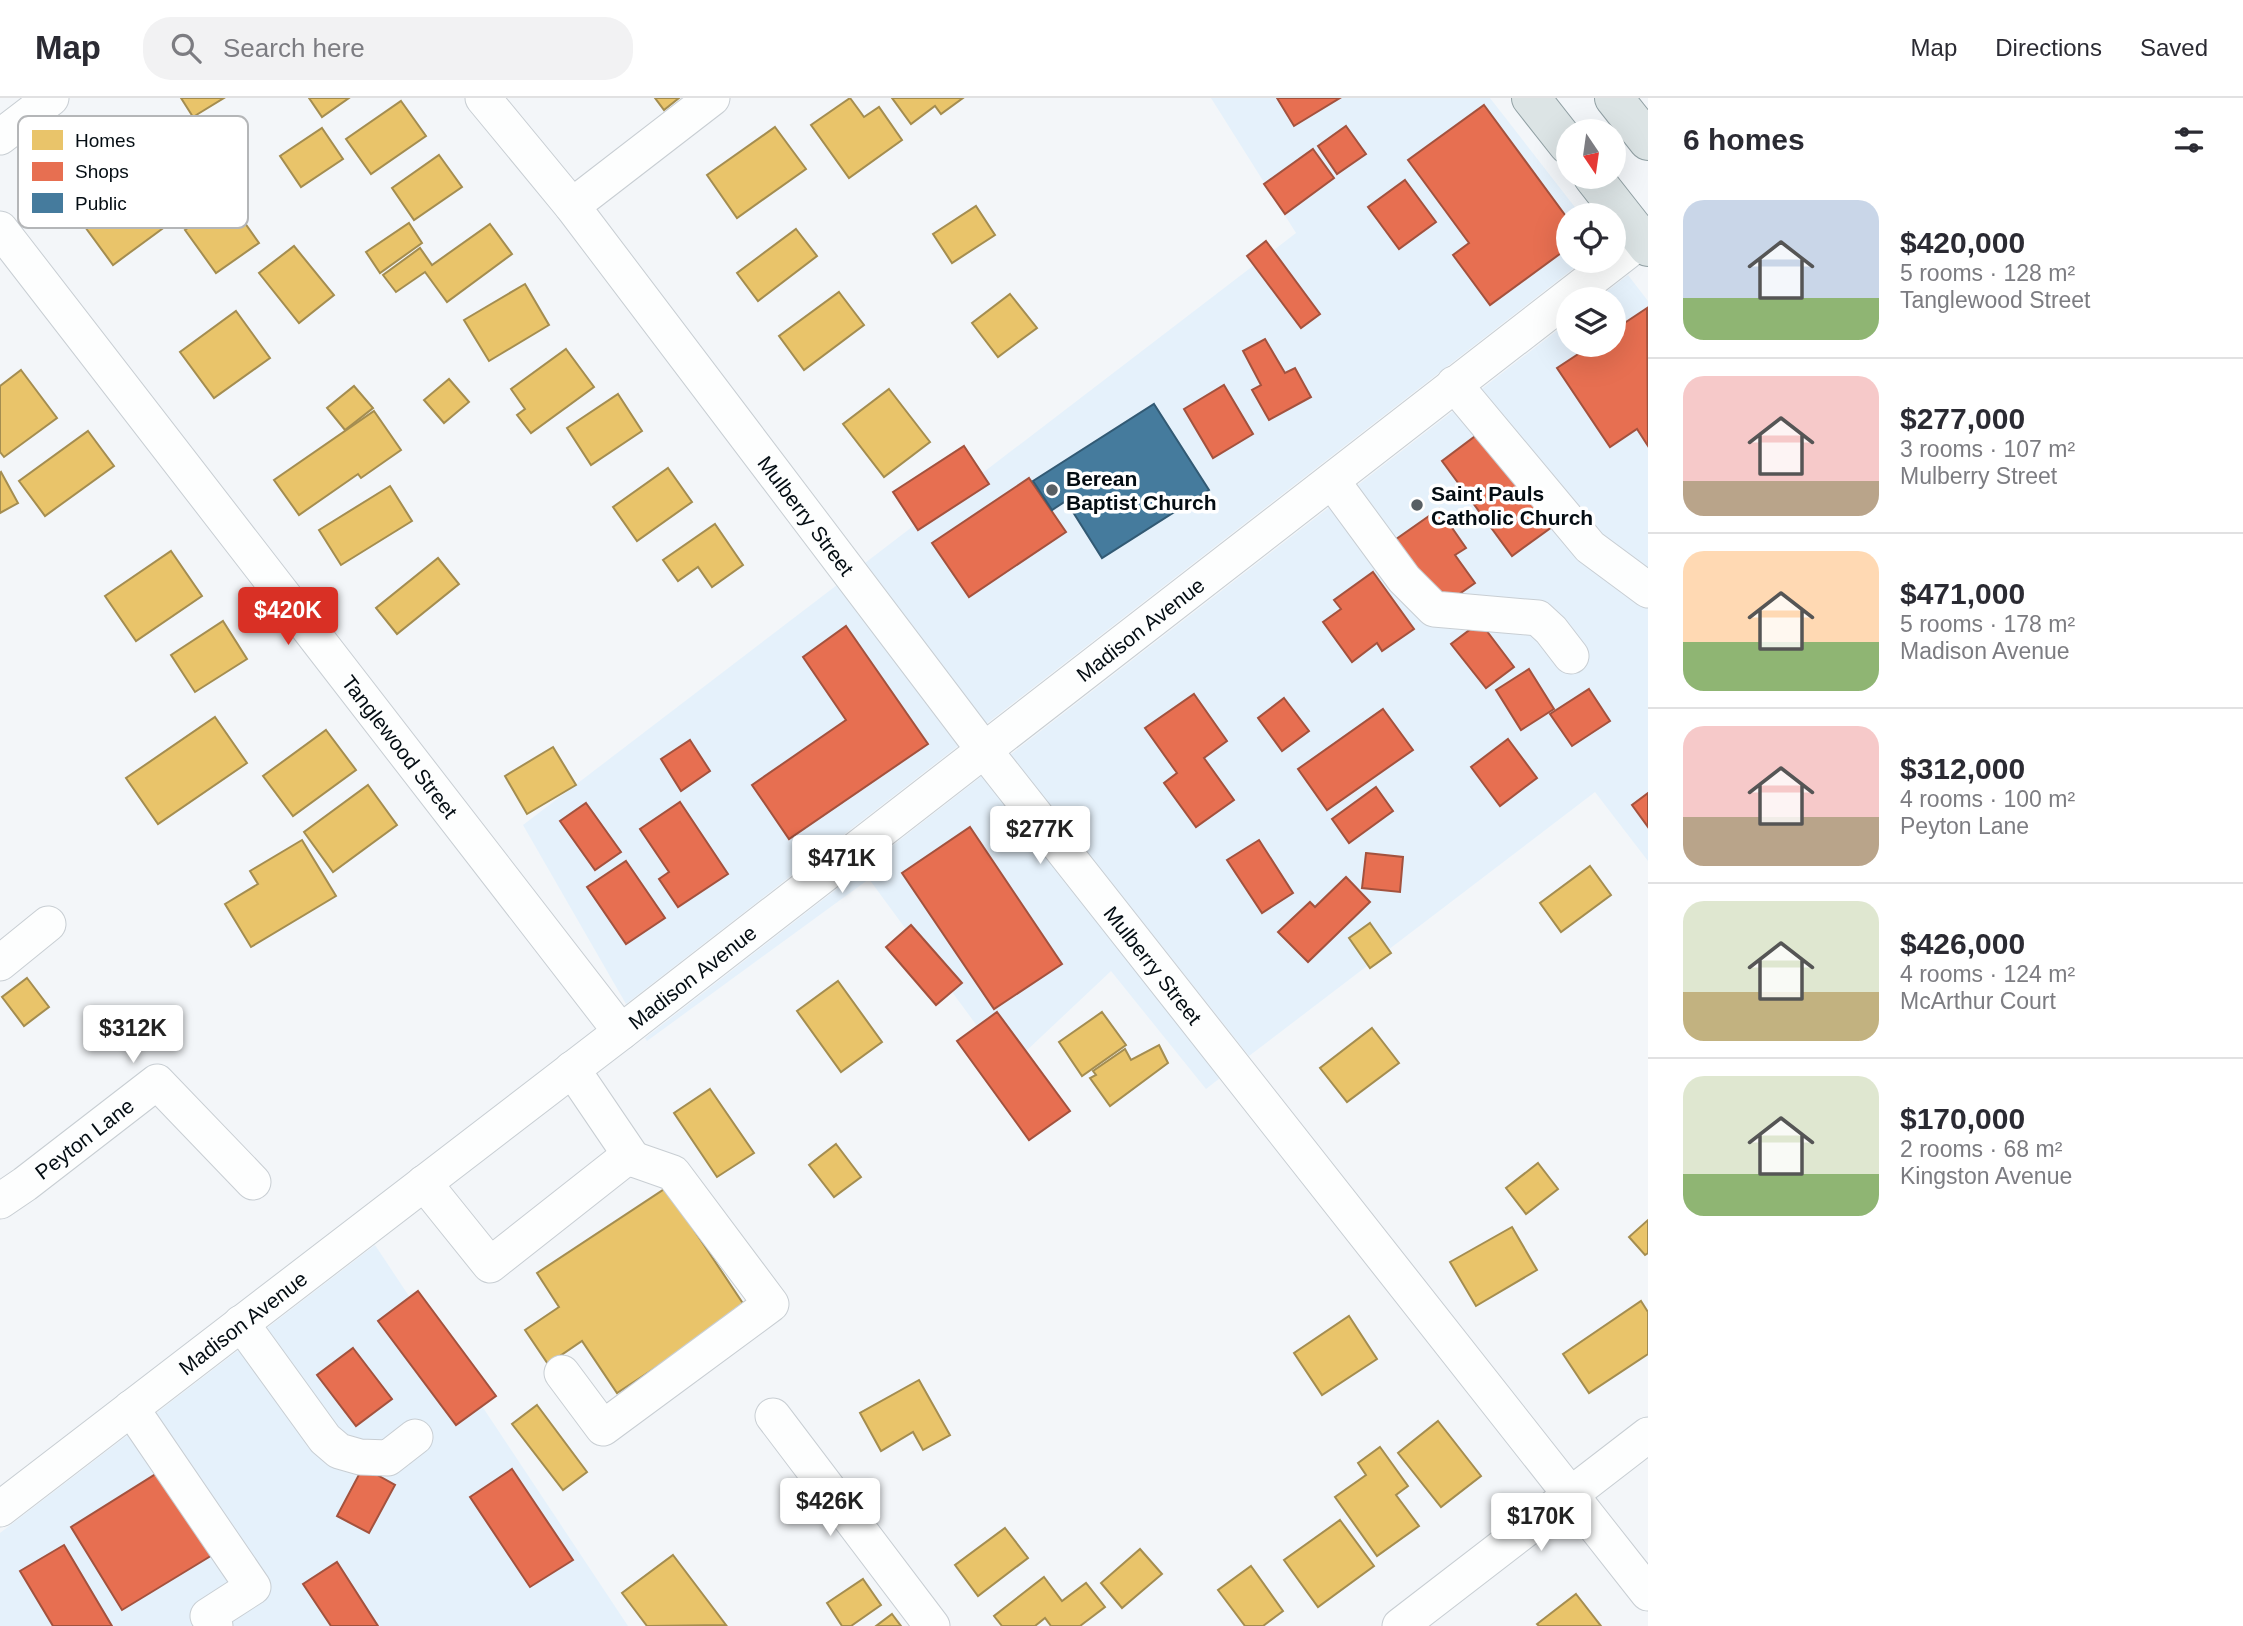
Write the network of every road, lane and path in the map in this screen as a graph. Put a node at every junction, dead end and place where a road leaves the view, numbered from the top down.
1 (51, 98) edge
2 (484, 98) edge
3 (712, 98) edge
4 (1531, 98) edge
5 (1614, 98) edge
6 (27, 116) edge
7 (18, 123) edge
8 (1556, 130) edge
9 (0, 137) edge
10 (1648, 141) edge
11 (1602, 189) edge
12 (572, 206) junction
13 (0, 229) edge
14 (1646, 240) edge
15 (1454, 384) junction
16 (1332, 481) junction
17 (1648, 590) edge
18 (1572, 656) dead end
19 (984, 750) junction
20 (48, 924) dead end
21 (0, 963) edge
22 (621, 1032) junction
23 (572, 1069) junction
24 (633, 1159) junction
25 (253, 1182) dead end
26 (424, 1183) junction
27 (0, 1201) edge
28 (241, 1323) junction
29 (562, 1373) dead end
30 (131, 1408) junction
31 (773, 1416) dead end
32 (1648, 1435) edge
33 (415, 1437) dead end
34 (1571, 1494) junction
35 (0, 1508) edge
36 (1648, 1593) edge
37 (215, 1626) edge
38 (932, 1626) edge
39 (1399, 1626) edge

1 - 6 street
2 - 12 street, Mulberry Street
3 - 12 street
4 - 8 main road
5 - 10 main road
7 - 9 street
11 - 14 main road
12 - 19 street, Mulberry Street
13 - 22 street, Tanglewood Street
14 - 15 street, Madison Avenue
15 - 16 street, Madison Avenue
15 - 17 street
16 - 18 street
16 - 19 street, Madison Avenue
19 - 22 street, Madison Avenue
19 - 34 street, Mulberry Street
20 - 21 street
22 - 23 street, Madison Avenue
23 - 24 street
23 - 26 street, Madison Avenue
24 - 26 street
24 - 29 street
25 - 27 street, Peyton Lane
26 - 28 street, Madison Avenue
28 - 30 street, Madison Avenue
28 - 33 street
30 - 35 street, Madison Avenue
30 - 37 street
31 - 38 street
32 - 34 street
34 - 36 street, Mulberry Street
34 - 39 street

